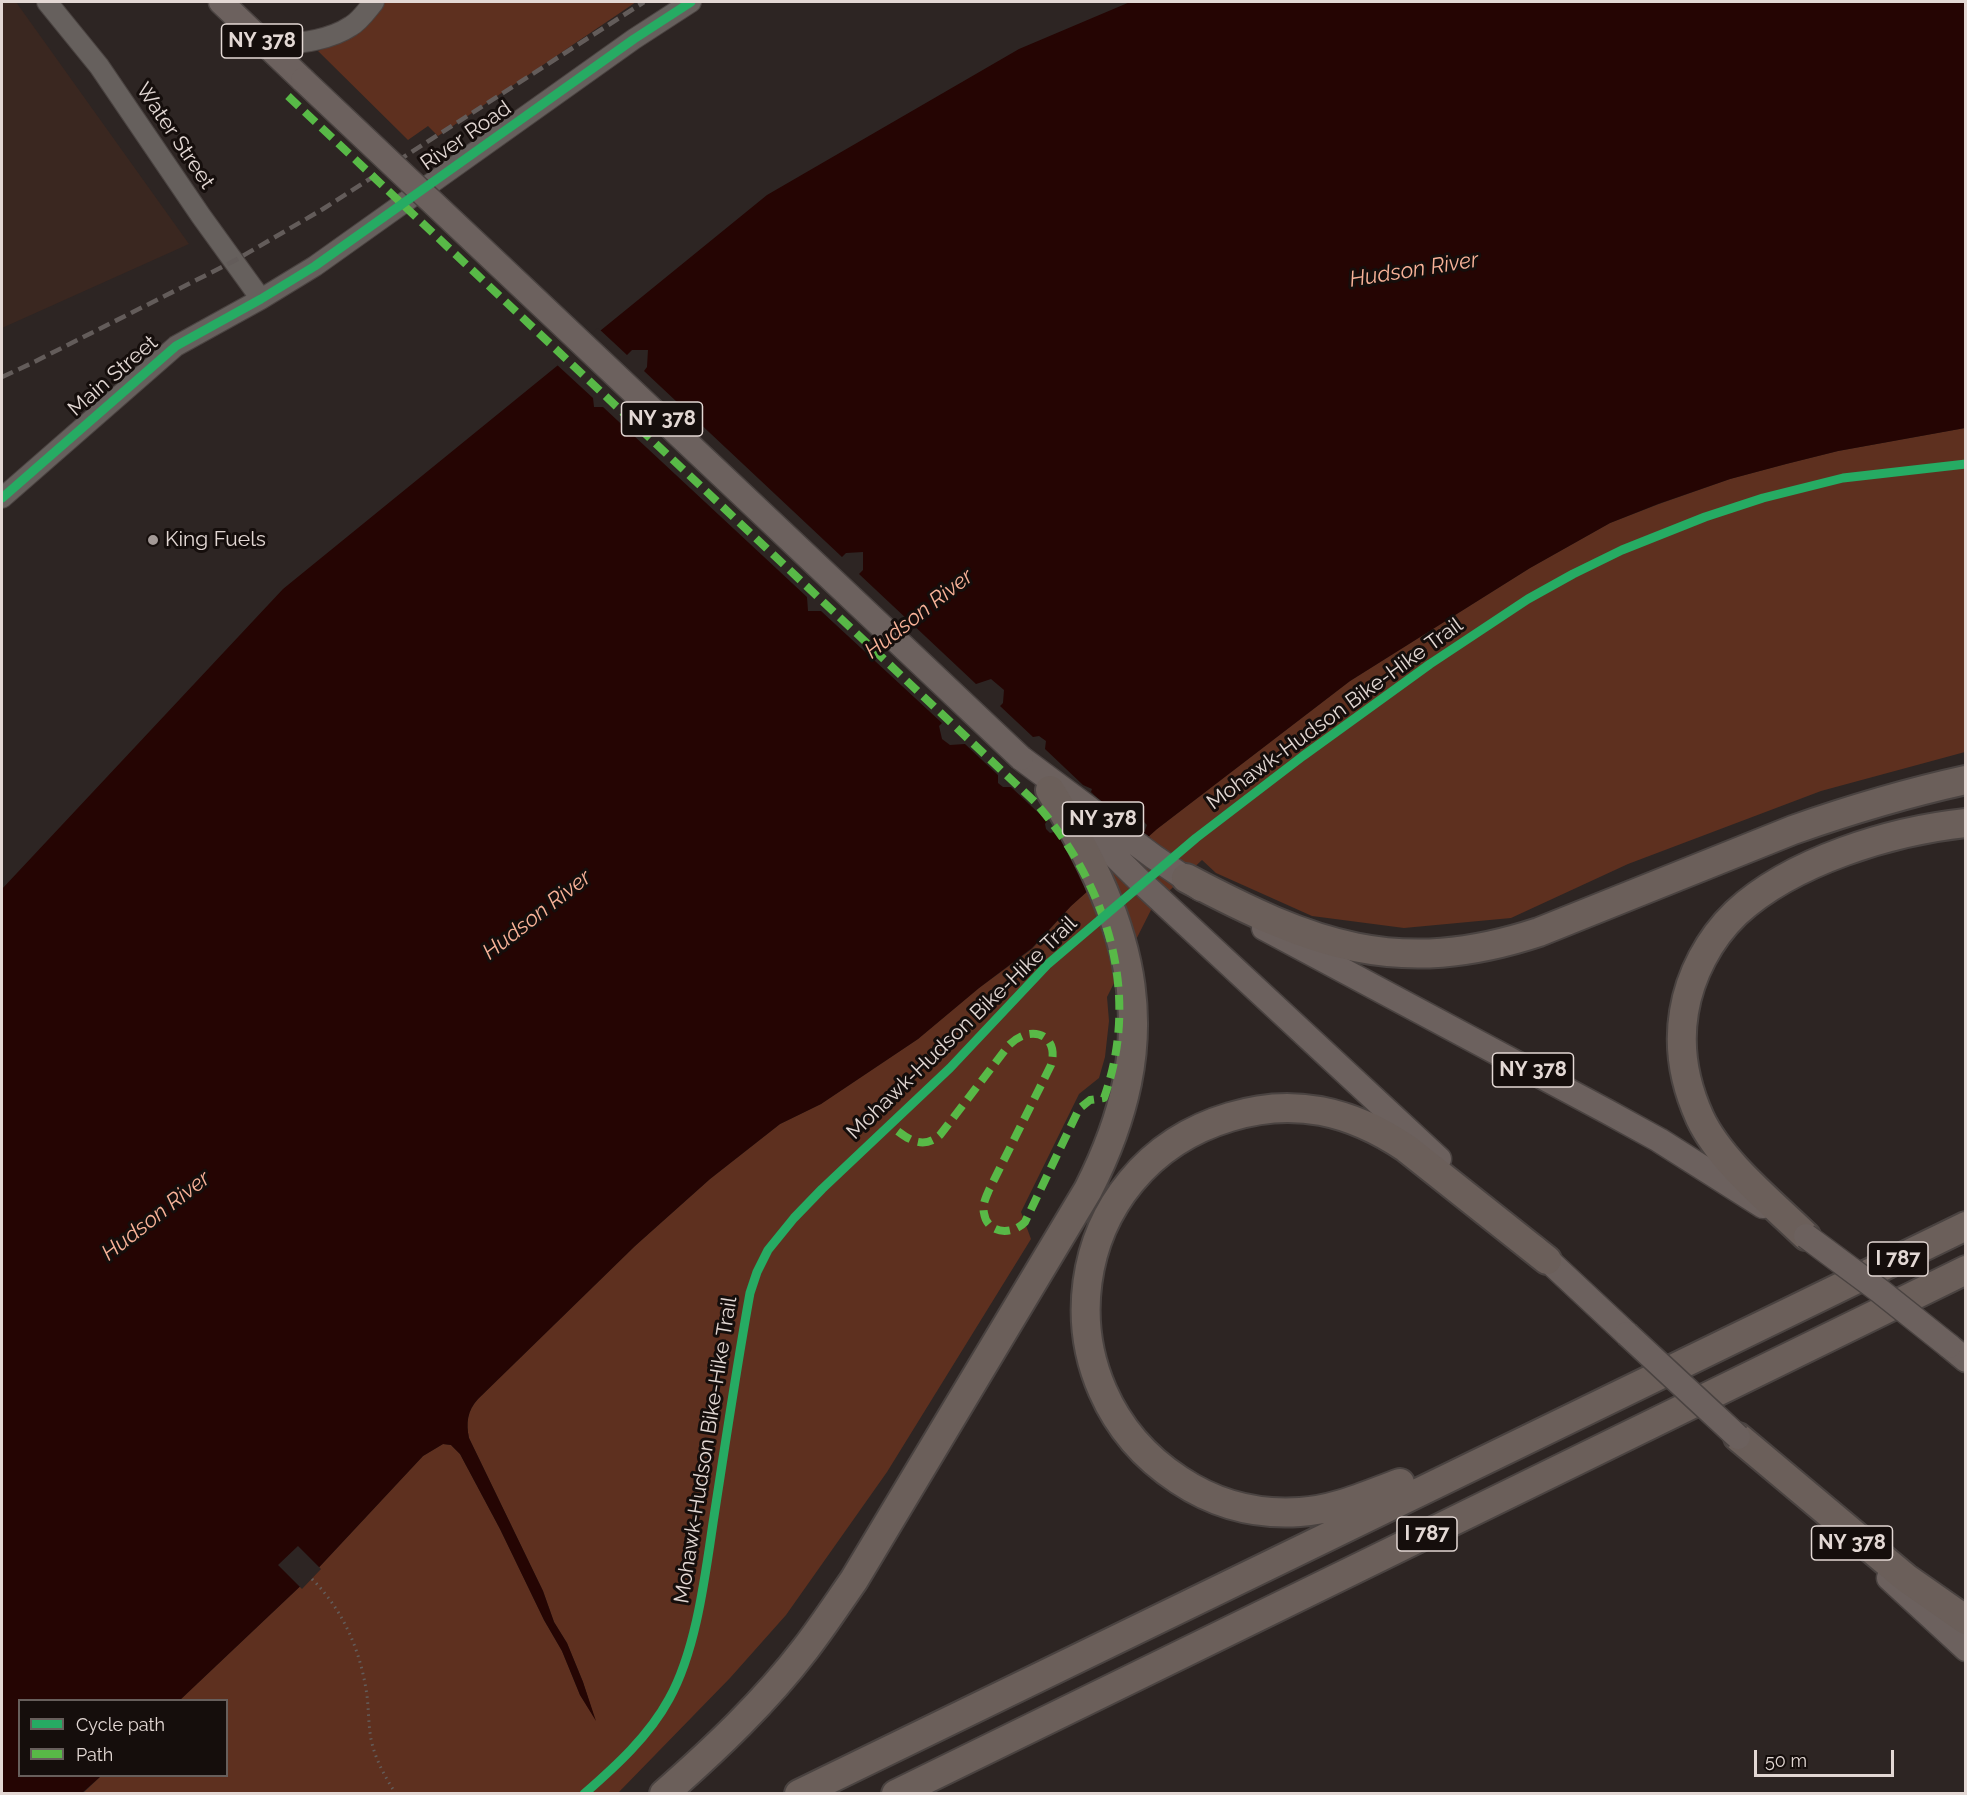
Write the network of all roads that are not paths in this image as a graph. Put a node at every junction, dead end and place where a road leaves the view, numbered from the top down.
1 (47, 2) edge
2 (220, 2) edge
3 (374, 2) edge
4 (691, 2) edge
5 (268, 46) junction
6 (261, 299) junction
7 (2, 498) edge
8 (1021, 758) junction
9 (1965, 780) edge
10 (1050, 790) junction
11 (1965, 823) edge
12 (1186, 878) joint
13 (1252, 917) junction
14 (1965, 1211) edge
15 (1965, 1226) edge
16 (1806, 1236) junction
17 (1547, 1260) junction
18 (1963, 1272) edge
19 (1830, 1292) junction
20 (1957, 1353) edge
21 (1543, 1432) junction
22 (1738, 1437) junction
23 (1965, 1620) edge
24 (1965, 1649) edge
25 (664, 1794) edge
26 (800, 1794) edge
27 (896, 1794) edge

1 - 6 street, Water Street
2 - 5 main road, NY 378
3 - 5 street
4 - 6 street, River Road
5 - 8 main road, NY 378, bridge
6 - 7 street, Main Street
8 - 10 main road, NY 378
8 - 12 main road, NY 378
9 - 13 highway
10 - 17 main road, NY 378
10 - 25 highway
11 - 16 highway
12 - 13 highway
13 - 16 main road, NY 378
14 - 19 highway
15 - 19 highway, I 787
16 - 20 main road, NY 378, bridge
17 - 21 highway
17 - 22 main road, NY 378 / NY 378, bridge
18 - 27 highway, I 787
19 - 21 highway, I 787
21 - 26 highway, I 787
22 - 23 highway
22 - 24 main road, NY 378 / NY 378

